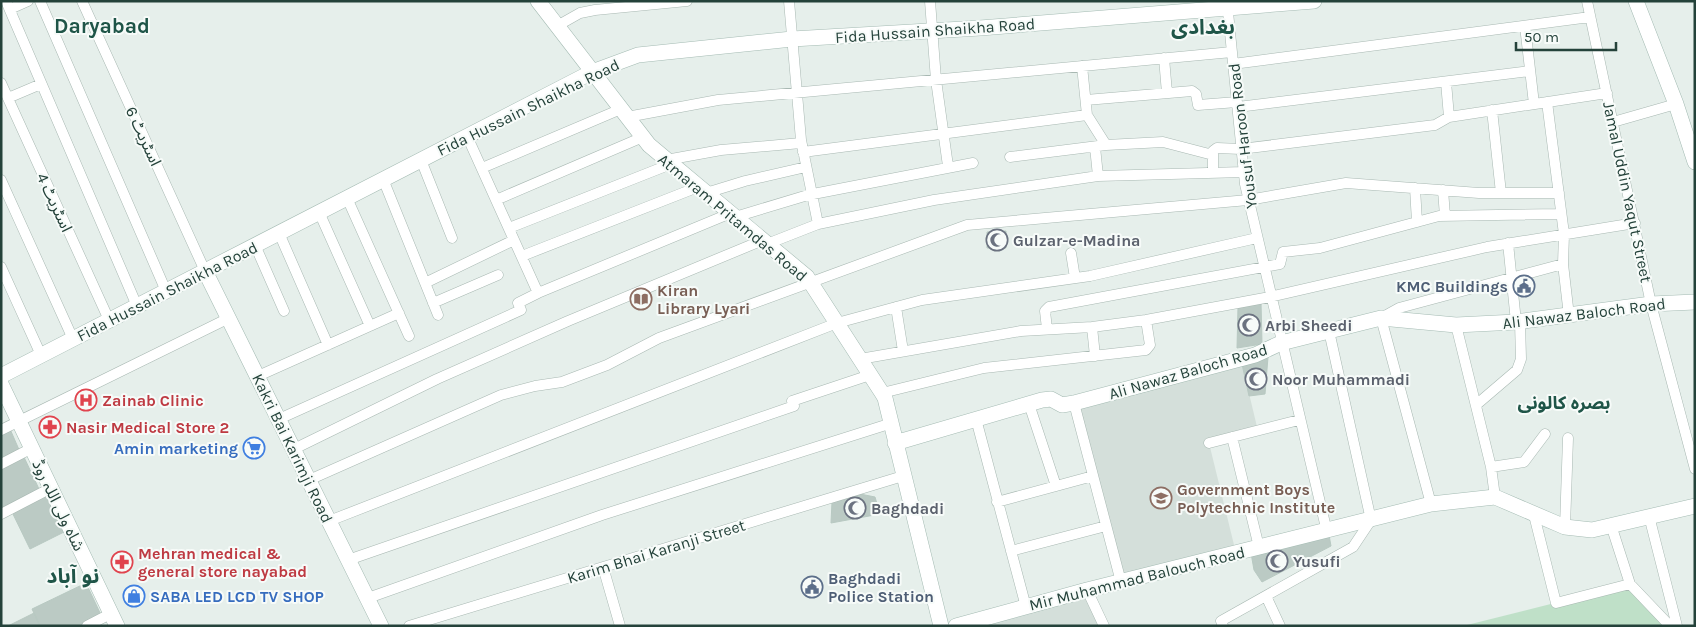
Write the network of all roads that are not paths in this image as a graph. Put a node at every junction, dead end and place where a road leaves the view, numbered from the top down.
1 (28, 1) edge
2 (40, 1) edge
3 (82, 1) edge
4 (538, 1) edge
5 (687, 1) edge
6 (789, 1) edge
7 (930, 1) edge
8 (1314, 1) edge
9 (1587, 1) edge
10 (1636, 1) edge
11 (8, 5) edge
12 (1228, 5) edge
13 (1590, 17) junction
14 (557, 26) junction
15 (1524, 26) junction
16 (933, 31) junction
17 (792, 39) junction
18 (1232, 52) junction
19 (1164, 58) junction
20 (1234, 64) junction
21 (1082, 66) junction
22 (1530, 71) junction
23 (592, 72) junction
24 (936, 80) junction
25 (1446, 82) junction
26 (1, 83) edge
27 (41, 84) junction
28 (797, 92) junction
29 (1167, 93) junction
30 (1607, 93) junction
31 (8, 98) junction
32 (1086, 100) junction
33 (1547, 102) junction
34 (1237, 104) junction
35 (1534, 104) junction
36 (1676, 104) junction
37 (1492, 110) junction
38 (624, 113) junction
39 (1087, 116) junction
40 (1449, 117) junction
41 (1614, 122) junction
42 (944, 134) junction
43 (467, 136) junction
44 (643, 138) junction
45 (1100, 146) junction
46 (802, 148) junction
47 (1241, 149) junction
48 (1213, 155) junction
49 (1010, 157) dead end
50 (421, 160) junction
51 (669, 162) junction
52 (1695, 162) edge
53 (973, 163) dead end
54 (806, 166) junction
55 (948, 166) junction
56 (482, 168) junction
57 (1244, 172) junction
58 (1213, 173) junction
59 (1098, 176) junction
60 (383, 179) junction
61 (1, 180) edge
62 (1415, 188) junction
63 (702, 190) junction
64 (1443, 190) junction
65 (1501, 193) junction
66 (1559, 193) junction
67 (812, 194) junction
68 (348, 198) junction
69 (496, 200) junction
70 (1248, 200) junction
71 (319, 212) junction
72 (1561, 214) junction
73 (733, 215) junction
74 (1445, 216) junction
75 (1417, 222) junction
76 (1635, 223) junction
77 (818, 224) junction
78 (509, 228) junction
79 (279, 233) junction
80 (1564, 234) junction
81 (452, 238) dead end
82 (1257, 238) junction
83 (514, 240) junction
84 (765, 242) junction
85 (1508, 243) junction
86 (255, 245) junction
87 (1071, 253) dead end
88 (522, 256) junction
89 (1564, 264) junction
90 (1, 266) edge
91 (1264, 268) junction
92 (205, 271) junction
93 (498, 275) dead end
94 (1512, 277) junction
95 (1075, 278) junction
96 (810, 282) junction
97 (425, 283) junction
98 (166, 291) junction
99 (538, 293) junction
100 (1270, 297) junction
101 (1695, 302) edge
102 (433, 303) junction
103 (1651, 304) junction
104 (137, 306) junction
105 (896, 307) junction
106 (284, 311) dead end
107 (399, 313) junction
108 (438, 315) dead end
109 (1568, 316) junction
110 (229, 318) junction
111 (1381, 318) junction
112 (110, 320) junction
113 (1146, 320) junction
114 (1518, 322) junction
115 (837, 323) junction
116 (1456, 325) junction
117 (370, 326) junction
118 (1092, 327) junction
119 (1047, 329) junction
120 (1329, 331) junction
121 (409, 336) dead end
122 (73, 339) junction
123 (1281, 343) junction
124 (328, 345) junction
125 (903, 352) junction
126 (41, 355) junction
127 (1095, 356) junction
128 (860, 359) junction
129 (870, 375) junction
130 (1, 376) edge
131 (258, 376) junction
132 (1, 384) edge
133 (882, 393) junction
134 (1074, 403) junction
135 (1029, 404) junction
136 (1476, 405) junction
137 (279, 419) junction
138 (976, 419) junction
139 (1299, 420) junction
140 (19, 421) junction
141 (892, 422) junction
142 (1, 430) edge
143 (1545, 434) dead end
144 (1232, 437) junction
145 (1568, 438) dead end
146 (895, 442) junction
147 (1209, 443) dead end
148 (32, 448) junction
149 (294, 449) junction
150 (1, 464) edge
151 (1491, 467) junction
152 (1695, 469) edge
153 (904, 476) junction
154 (1093, 476) junction
155 (309, 480) junction
156 (1056, 486) junction
157 (51, 488) junction
158 (1495, 497) junction
159 (997, 502) junction
160 (1431, 504) junction
161 (1694, 507) edge
162 (1, 514) edge
163 (1534, 515) junction
164 (1649, 516) junction
165 (1371, 520) junction
166 (329, 521) junction
167 (1612, 525) junction
168 (1106, 526) junction
169 (1565, 527) junction
170 (1328, 532) junction
171 (1259, 547) junction
172 (1011, 551) junction
173 (348, 560) junction
174 (603, 567) junction
175 (1121, 582) junction
176 (1630, 584) junction
177 (1087, 590) junction
178 (1266, 596) junction
179 (368, 598) junction
180 (1026, 607) junction
181 (115, 620) edge
182 (1219, 624) edge
183 (87, 626) edge
184 (381, 626) edge
185 (409, 626) edge
186 (620, 626) edge
187 (941, 626) edge
188 (956, 626) edge
189 (1104, 626) edge
190 (1280, 626) edge
191 (1670, 626) edge
192 (1677, 626) edge

1 - 11 street
2 - 98 street
3 - 92 street, اسٹریٹ 6
4 - 14 street, Atmaram Pritamdas Road
5 - 14 street
6 - 17 street
7 - 16 street
8 - 12 street, Fida Hussain Shaikha Road
9 - 13 street, Jamal Uddin Yaqut Street
10 - 36 street
11 - 27 street
12 - 16 street, Fida Hussain Shaikha Road
12 - 18 street, Yousuf Haroon Road
13 - 15 street
13 - 30 street, Jamal Uddin Yaqut Street
14 - 23 street, Atmaram Pritamdas Road
15 - 20 street
15 - 22 street
16 - 17 street, Fida Hussain Shaikha Road
16 - 24 street
17 - 23 street, Fida Hussain Shaikha Road
17 - 28 street
18 - 19 street
18 - 20 street, Yousuf Haroon Road
19 - 21 street
19 - 29 street
20 - 34 street, Yousuf Haroon Road
21 - 24 street
21 - 32 street
22 - 25 street
22 - 35 street
23 - 38 street, Atmaram Pritamdas Road
23 - 43 street, Fida Hussain Shaikha Road
24 - 28 street
24 - 42 street
25 - 34 street
25 - 40 street
26 - 31 street, اسٹریٹ 4
27 - 31 street
27 - 104 street
28 - 38 street
28 - 46 street
29 - 32 street
29 - 34 street
30 - 33 street
30 - 41 street, Jamal Uddin Yaqut Street
31 - 112 street, اسٹریٹ 4
32 - 39 street
33 - 35 street
33 - 66 street
34 - 47 street, Yousuf Haroon Road
35 - 37 street
36 - 41 street
36 - 52 street
37 - 40 street
37 - 65 street
38 - 44 street, Atmaram Pritamdas Road
38 - 56 street
39 - 42 street
39 - 45 street
40 - 47 street
41 - 76 street, Jamal Uddin Yaqut Street
42 - 46 street
42 - 55 street
43 - 50 street, Fida Hussain Shaikha Road
43 - 56 street
44 - 51 street, Atmaram Pritamdas Road
44 - 69 street
45 - 48 street
45 - 49 street
45 - 59 street
46 - 51 street
46 - 54 street
47 - 48 street
47 - 57 street, Yousuf Haroon Road
48 - 58 street
50 - 60 street, Fida Hussain Shaikha Road
50 - 81 street
51 - 63 street, Atmaram Pritamdas Road
51 - 78 street
53 - 55 street
54 - 63 street
54 - 67 street
55 - 67 street
56 - 69 street
57 - 58 street
57 - 70 street, Yousuf Haroon Road
58 - 59 street
59 - 77 street
60 - 68 street, Fida Hussain Shaikha Road
60 - 97 street
61 - 122 street
62 - 64 street
62 - 70 street
62 - 75 street
63 - 73 street, Atmaram Pritamdas Road
63 - 88 street
64 - 65 street
64 - 74 street
65 - 66 street
66 - 72 street
67 - 73 street
67 - 77 street
68 - 71 street, Fida Hussain Shaikha Road
68 - 107 street
69 - 78 street
70 - 82 street, Yousuf Haroon Road
70 - 96 street
71 - 79 street, Fida Hussain Shaikha Road
71 - 117 street
72 - 74 street
72 - 80 street
73 - 84 street, Atmaram Pritamdas Road
73 - 99 street
74 - 75 street
75 - 91 street
76 - 80 street
76 - 103 street, Jamal Uddin Yaqut Street
77 - 84 street
78 - 83 street
79 - 86 street, Fida Hussain Shaikha Road
79 - 124 street
80 - 85 street
80 - 89 street
82 - 91 street, Yousuf Haroon Road
82 - 95 street
83 - 88 street
83 - 97 street
84 - 96 street, Atmaram Pritamdas Road
84 - 149 street
85 - 94 street
85 - 100 street
86 - 92 street, Fida Hussain Shaikha Road
86 - 106 street
87 - 95 street
88 - 99 street
89 - 94 street
89 - 109 street
90 - 126 street
91 - 100 street, Yousuf Haroon Road
91 - 119 street
92 - 98 street, Fida Hussain Shaikha Road
92 - 110 street, Kakri Bai Karimji Road
93 - 102 street
94 - 111 street
94 - 114 street
95 - 105 street
96 - 115 street, Atmaram Pritamdas Road
96 - 155 street
97 - 102 street
98 - 104 street, Fida Hussain Shaikha Road
99 - 137 street
100 - 113 street
100 - 123 street, Yousuf Haroon Road
101 - 103 street, Ali Nawaz Baloch Road
102 - 108 street
103 - 109 street, Ali Nawaz Baloch Road
103 - 152 street, Jamal Uddin Yaqut Street
104 - 112 street, Fida Hussain Shaikha Road
105 - 115 street
105 - 125 street
107 - 117 street
107 - 121 street
109 - 114 street, Ali Nawaz Baloch Road
110 - 131 street, Kakri Bai Karimji Road
110 - 140 street
111 - 116 street, Ali Nawaz Baloch Road
111 - 120 street, Ali Nawaz Baloch Road
111 - 160 street
112 - 122 street, Fida Hussain Shaikha Road
113 - 118 street
113 - 127 street
114 - 116 street, Ali Nawaz Baloch Road
114 - 136 street
115 - 128 street, Atmaram Pritamdas Road
115 - 166 street
116 - 136 street
117 - 124 street
118 - 119 street
118 - 127 street
119 - 125 street
120 - 123 street, Ali Nawaz Baloch Road
120 - 165 street
122 - 126 street, Fida Hussain Shaikha Road
123 - 134 street, Ali Nawaz Baloch Road
123 - 139 street, Yousuf Haroon Road
124 - 131 street
125 - 128 street
126 - 130 street, Fida Hussain Shaikha Road
127 - 133 street
128 - 129 street, Atmaram Pritamdas Road
129 - 133 street, Atmaram Pritamdas Road
129 - 173 street
131 - 137 street, Kakri Bai Karimji Road
132 - 140 street, شاہ ولی اللہ روڈ
133 - 141 street, Atmaram Pritamdas Road
134 - 135 street, Ali Nawaz Baloch Road
134 - 154 street
135 - 138 street, Ali Nawaz Baloch Road
135 - 156 street
136 - 151 street
137 - 149 street, Kakri Bai Karimji Road
138 - 146 street, Ali Nawaz Baloch Road
138 - 159 street
139 - 144 street
139 - 170 street, Yousuf Haroon Road
140 - 142 street
140 - 148 street, شاہ ولی اللہ روڈ
141 - 146 street, Atmaram Pritamdas Road
141 - 179 street
143 - 151 street
144 - 147 street
144 - 171 street
145 - 169 street
146 - 153 street, Atmaram Pritamdas Road
148 - 150 street
148 - 157 street, شاہ ولی اللہ روڈ
149 - 155 street, Kakri Bai Karimji Road
151 - 158 street
153 - 174 street, Karim Bhai Karanji Street
153 - 187 street, Atmaram Pritamdas Road
154 - 156 street
154 - 168 street
155 - 166 street, Kakri Bai Karimji Road
156 - 159 street
157 - 162 street
157 - 181 street, شاہ ولی اللہ روڈ
158 - 160 street, Mir Muhammad Balouch Road
158 - 163 street
159 - 172 street
160 - 165 street, Mir Muhammad Balouch Road
161 - 164 street
163 - 169 street
163 - 176 street
164 - 167 street
164 - 192 street
165 - 170 street, Mir Muhammad Balouch Road
165 - 178 street
166 - 173 street, Kakri Bai Karimji Road
167 - 169 street
167 - 176 street
168 - 172 street
168 - 175 street
170 - 171 street, Mir Muhammad Balouch Road
171 - 175 street, Mir Muhammad Balouch Road
172 - 180 street
173 - 179 street, Kakri Bai Karimji Road
174 - 185 street, Karim Bhai Karanji Street
174 - 186 street
175 - 177 street, Mir Muhammad Balouch Road
176 - 191 street
177 - 180 street, Mir Muhammad Balouch Road
177 - 189 street
178 - 182 street
178 - 190 street
179 - 184 street, Kakri Bai Karimji Road
180 - 188 street, Mir Muhammad Balouch Road
181 - 183 street

